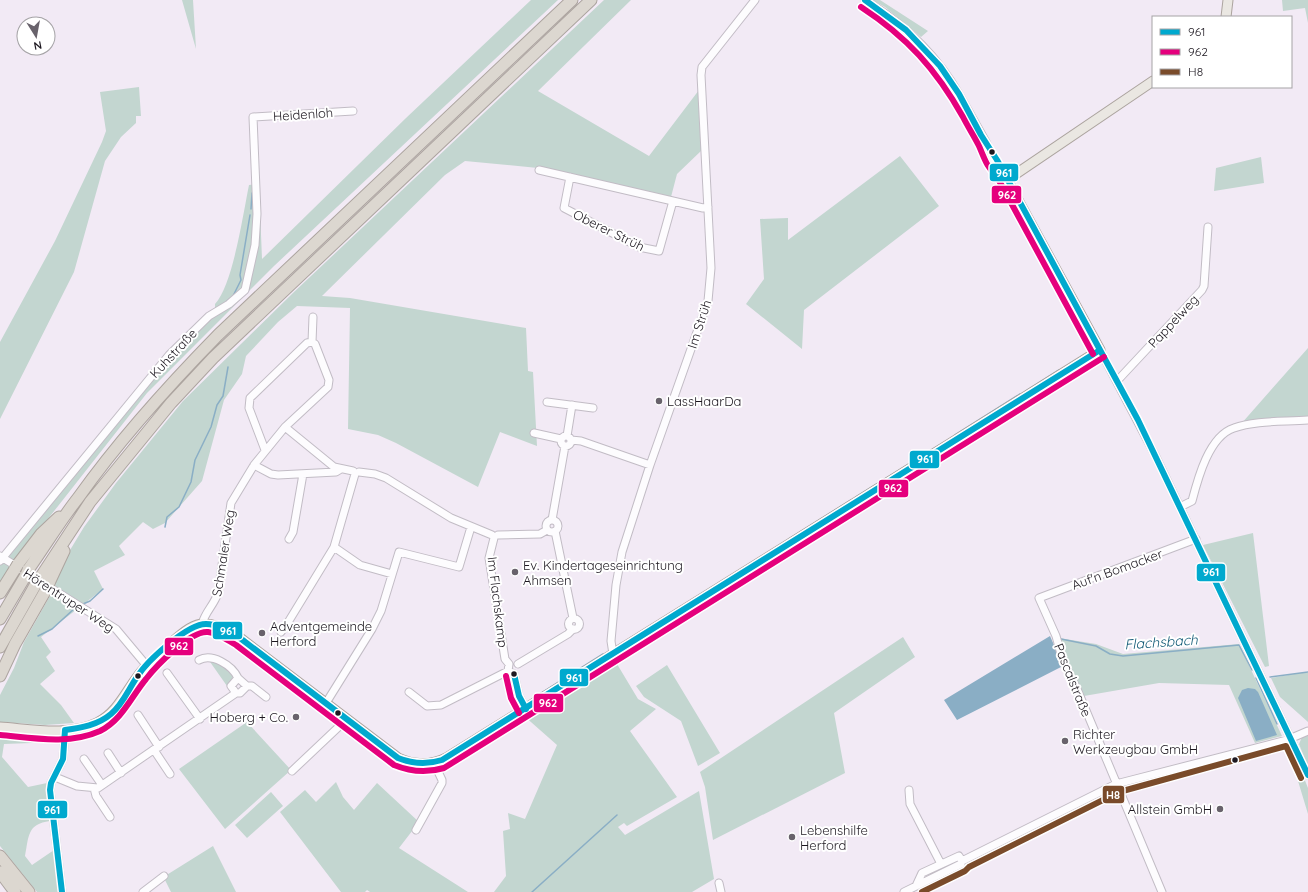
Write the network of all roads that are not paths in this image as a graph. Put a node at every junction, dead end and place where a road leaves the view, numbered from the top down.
1 (572, 0) edge
2 (591, 0) edge
3 (754, 0) edge
4 (865, 0) edge
5 (1228, 0) edge
6 (1226, 16) edge
7 (1152, 82) edge
8 (353, 111) dead end
9 (253, 117) joint
10 (539, 170) dead end
11 (570, 177) junction
12 (1007, 180) junction
13 (673, 201) junction
14 (708, 207) junction
15 (1208, 227) dead end
16 (313, 317) dead end
17 (312, 342) junction
18 (1100, 350) junction
19 (1117, 381) junction
20 (547, 402) dead end
21 (572, 406) junction
22 (593, 408) dead end
23 (1308, 420) edge
24 (285, 427) junction
25 (534, 433) dead end
26 (566, 438) junction
27 (265, 450) junction
28 (254, 465) junction
29 (650, 465) junction
30 (341, 469) junction
31 (356, 472) junction
32 (303, 474) junction
33 (77, 498) junction
34 (1180, 507) junction
35 (552, 520) junction
36 (471, 527) junction
37 (547, 530) junction
38 (555, 531) junction
39 (495, 536) junction
40 (288, 539) dead end
41 (1196, 539) junction
42 (334, 547) junction
43 (1, 558) edge
44 (392, 574) junction
45 (44, 583) junction
46 (0, 593) edge
47 (1039, 598) joint
48 (0, 619) edge
49 (202, 624) junction
50 (281, 632) dead end
51 (0, 647) edge
52 (613, 654) junction
53 (199, 660) dead end
54 (518, 664) junction
55 (146, 666) junction
56 (510, 670) junction
57 (167, 673) dead end
58 (0, 676) edge
59 (238, 678) junction
60 (247, 686) junction
61 (409, 692) dead end
62 (236, 693) junction
63 (266, 697) dead end
64 (326, 703) junction
65 (526, 708) junction
66 (138, 715) dead end
67 (347, 719) junction
68 (200, 720) junction
69 (0, 727) edge
70 (65, 730) junction
71 (1308, 731) edge
72 (1291, 737) junction
73 (157, 748) junction
74 (108, 753) dead end
75 (84, 759) dead end
76 (434, 763) junction
77 (292, 771) dead end
78 (121, 772) junction
79 (170, 774) dead end
80 (1308, 775) edge
81 (55, 777) junction
82 (1116, 784) junction
83 (102, 785) junction
84 (94, 788) junction
85 (909, 790) dead end
86 (110, 817) dead end
87 (416, 830) dead end
88 (0, 856) edge
89 (962, 860) junction
90 (941, 864) junction
91 (0, 872) edge
92 (164, 876) dead end
93 (719, 883) dead end
94 (916, 886) junction
95 (16, 892) edge
96 (28, 892) edge
97 (62, 892) edge
98 (143, 892) edge
99 (721, 892) edge
100 (904, 892) edge
101 (1162, 892) edge

1 - 33 highway
2 - 45 highway
3 - 14 street, Im Strüh
4 - 12 street
5 - 6 main road
7 - 12 main road
8 - 9 street, Heidenloh
9 - 43 street, Kuhstraße
10 - 11 street
11 - 13 street
11 - 13 street, Oberer Strüh
12 - 18 main road
13 - 14 street
14 - 29 street, Im Strüh
15 - 19 street, Pappelweg
16 - 17 street
17 - 24 street, Schmaler Weg
17 - 27 street
18 - 19 street
18 - 52 main road
19 - 34 street
20 - 21 street
21 - 22 street
21 - 26 street
23 - 34 street
24 - 27 street, Schmaler Weg
24 - 30 street
25 - 26 street
26 - 29 street
26 - 35 street
27 - 28 street, Schmaler Weg
28 - 32 street
28 - 49 street, Schmaler Weg
29 - 52 street, Im Strüh
30 - 31 street
30 - 32 street
31 - 36 street
31 - 42 street
32 - 40 street
33 - 46 highway
33 - 48 highway
34 - 41 street
35 - 37 street
35 - 38 street
36 - 39 street
36 - 44 street
37 - 38 street
37 - 39 street
38 - 54 street
39 - 56 street, Im Flachskamp
41 - 47 street, Auf'n Bomacker
41 - 72 street
42 - 44 street
42 - 50 street
43 - 55 street, Hörentruper Weg
44 - 64 street
45 - 51 highway
45 - 58 highway
47 - 82 street, Pascalstraße
49 - 55 main road
49 - 64 main road
52 - 65 main road
53 - 59 street
54 - 56 street, Im Flachskamp
54 - 56 street, Im Flachskamp
55 - 70 main road
56 - 61 street
56 - 65 street, Im Flachskamp
57 - 68 street
59 - 60 street
59 - 62 street
60 - 62 street
60 - 63 street
62 - 68 street
64 - 67 main road
65 - 76 main road
66 - 73 street
67 - 76 main road
67 - 77 street
68 - 73 street
69 - 70 main road
70 - 81 street
71 - 72 street
72 - 80 street
72 - 82 street
73 - 78 street
73 - 79 street
74 - 78 street
75 - 83 street
76 - 87 street
78 - 83 street
81 - 84 street
81 - 97 street
82 - 89 street
82 - 101 street, Pascalstraße
83 - 84 street
84 - 86 street
85 - 90 street
88 - 96 highway
89 - 90 street
89 - 94 street
90 - 94 street
91 - 95 highway
92 - 98 street
93 - 99 street
94 - 100 street

